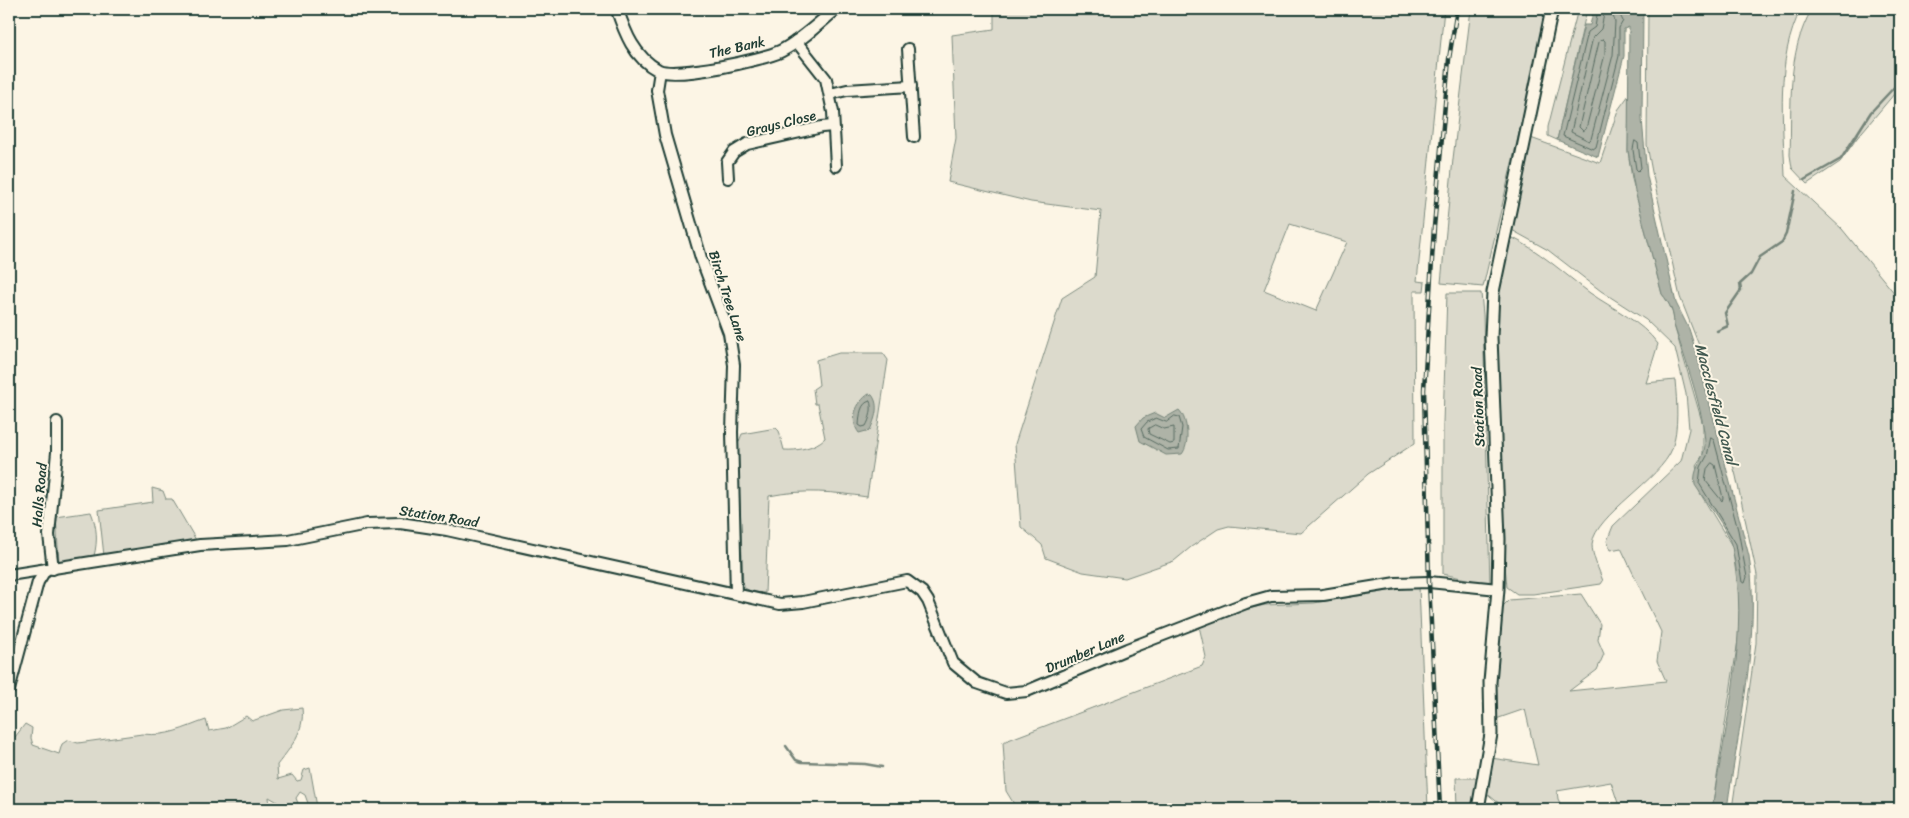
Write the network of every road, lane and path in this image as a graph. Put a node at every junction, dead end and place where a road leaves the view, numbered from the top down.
1 (617, 9) edge
2 (836, 9) edge
3 (1552, 9) edge
4 (796, 40) junction
5 (908, 49) dead end
6 (660, 72) junction
7 (911, 86) junction
8 (830, 94) junction
9 (834, 126) junction
10 (914, 137) dead end
11 (836, 166) dead end
12 (728, 178) dead end
13 (57, 422) dead end
14 (49, 569) junction
15 (9, 576) edge
16 (1498, 589) junction
17 (736, 594) junction
18 (9, 690) edge
19 (1478, 809) edge

1 - 6 street
2 - 4 street, The Bank
3 - 16 street, Station Road
4 - 6 street, The Bank
4 - 8 street, Grays Close
5 - 7 street
6 - 17 street, Birch Tree Lane
7 - 8 street, Grays Close
7 - 10 street
8 - 9 street, Grays Close
9 - 11 street, Grays Close
9 - 12 street, Grays Close
13 - 14 street, Halls Road
14 - 15 street, Station Road
14 - 17 street, Station Road
14 - 18 street
16 - 17 street, Drumber Lane
16 - 19 street, Station Road

